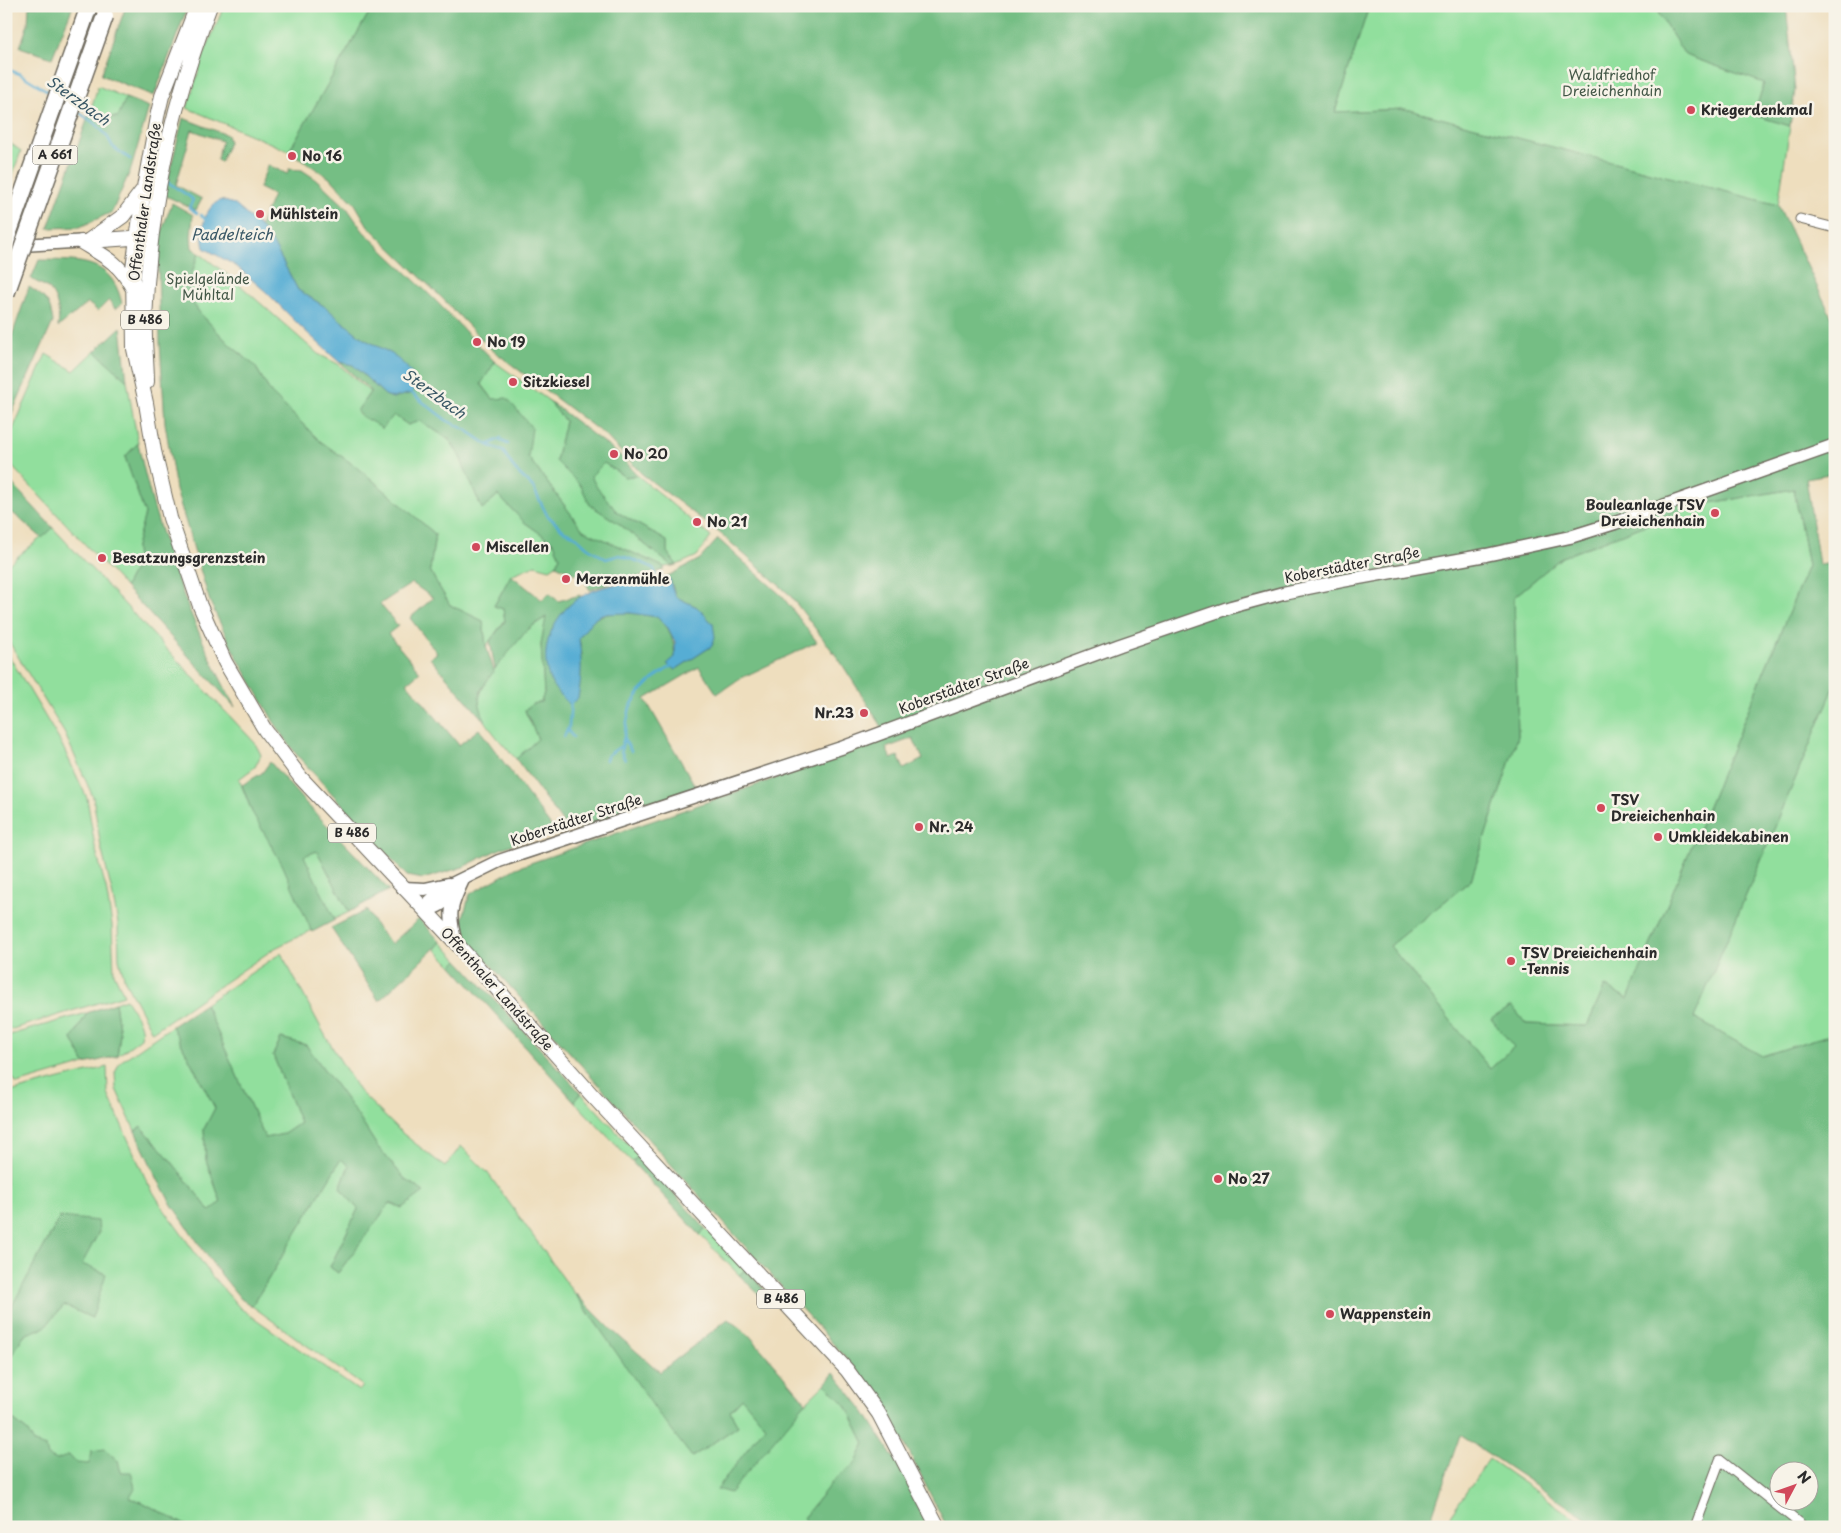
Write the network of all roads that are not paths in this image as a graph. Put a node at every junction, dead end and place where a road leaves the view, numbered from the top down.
1 (197, 6) edge
2 (210, 6) edge
3 (88, 8) edge
4 (107, 11) edge
5 (144, 188) junction
6 (1800, 220) dead end
7 (1835, 228) edge
8 (151, 236) junction
9 (137, 237) junction
10 (6, 240) edge
11 (85, 241) junction
12 (6, 246) edge
13 (132, 289) junction
14 (6, 294) edge
15 (146, 403) junction
16 (1835, 445) edge
17 (463, 880) junction
18 (403, 888) junction
19 (426, 912) junction
20 (456, 943) junction
21 (938, 1527) edge
22 (1695, 1527) edge
23 (1804, 1527) edge

1 - 5 main road, Offenthaler Landstraße / B 486
2 - 8 main road, Offenthaler Landstraße / B 486
3 - 10 highway, A 661
4 - 14 highway, A 661, bridge
5 - 9 main road, Offenthaler Landstraße / B 486
5 - 11 main road
6 - 7 street
8 - 9 main road
8 - 15 main road, Offenthaler Landstraße / B 486
9 - 11 main road
9 - 13 main road, Offenthaler Landstraße / B 486
11 - 12 street
11 - 13 main road
13 - 15 main road, Offenthaler Landstraße / B 486
15 - 18 main road, Offenthaler Landstraße / B 486
16 - 17 street, Koberstädter Straße
17 - 18 street
17 - 19 street
17 - 20 street
18 - 19 main road, Offenthaler Landstraße / B 486
19 - 20 main road, Offenthaler Landstraße / B 486
20 - 21 main road, Offenthaler Landstraße / B 486
22 - 23 street

